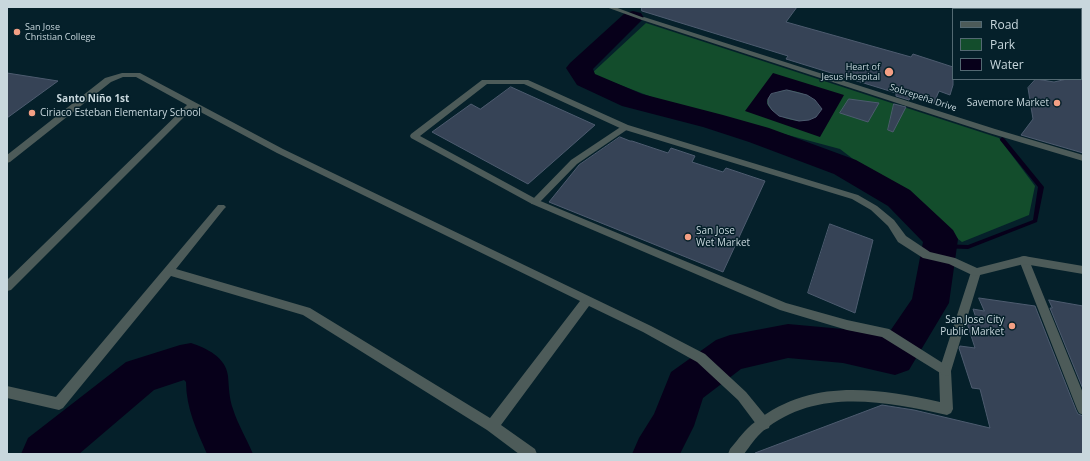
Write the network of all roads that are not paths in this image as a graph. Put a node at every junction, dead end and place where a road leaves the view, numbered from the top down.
1 (609, 7) edge
2 (192, 104) junction
3 (625, 127) junction
4 (1083, 158) edge
5 (7, 160) edge
6 (535, 202) junction
7 (221, 207) dead end
8 (1024, 260) junction
9 (1083, 270) edge
10 (170, 271) junction
11 (976, 272) junction
12 (7, 287) edge
13 (587, 300) junction
14 (945, 371) junction
15 (7, 392) edge
16 (1083, 409) edge
17 (764, 424) junction
18 (492, 426) junction
19 (530, 454) edge
20 (735, 454) edge

1 - 4 street, Sobrepeña Drive
2 - 5 street
2 - 12 street
2 - 13 street
3 - 6 street
3 - 6 street
3 - 11 street
6 - 14 street
7 - 10 street
8 - 9 street
8 - 11 street
8 - 16 street
10 - 15 street
10 - 18 street
11 - 14 street
13 - 17 street
13 - 18 street
14 - 17 street
17 - 20 street
18 - 19 street

